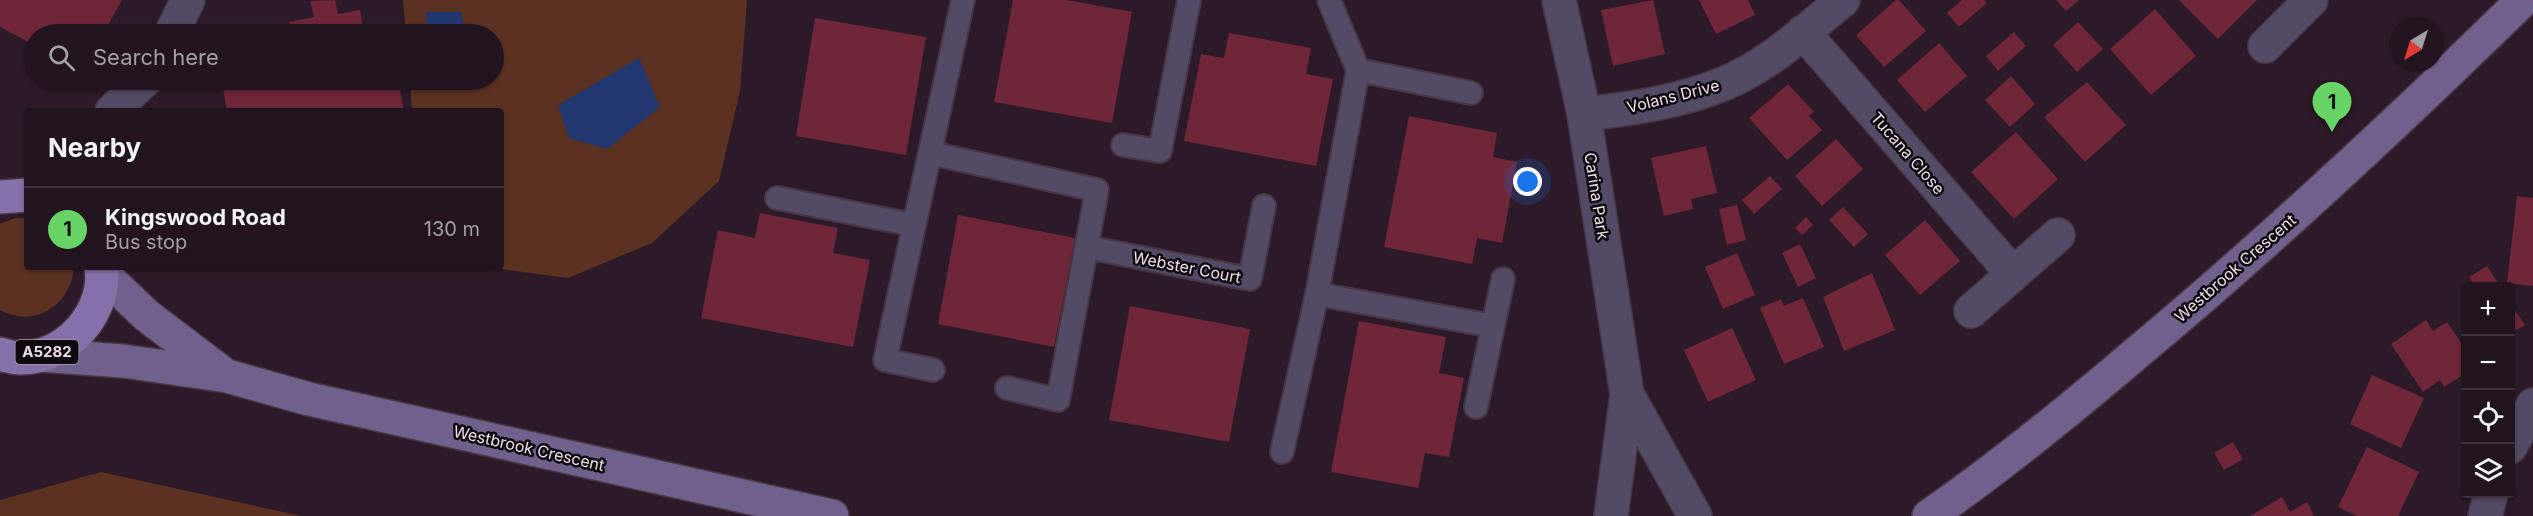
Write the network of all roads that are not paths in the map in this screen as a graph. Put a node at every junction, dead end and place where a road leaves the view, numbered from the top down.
1 (188, 0) edge
2 (963, 0) edge
3 (1189, 0) edge
4 (1329, 0) edge
5 (1560, 0) edge
6 (1843, 0) edge
7 (2311, 0) edge
8 (2523, 0) edge
9 (176, 24) edge
10 (1803, 32) junction
11 (2265, 46) dead end
12 (1358, 70) junction
13 (134, 90) edge
14 (147, 90) edge
15 (1471, 93) dead end
16 (115, 108) edge
17 (142, 108) edge
18 (1584, 114) junction
19 (1124, 145) dead end
20 (930, 153) junction
21 (777, 198) dead end
22 (1264, 206) dead end
23 (914, 225) junction
24 (2058, 235) dead end
25 (1086, 247) junction
26 (102, 270) edge
27 (2013, 274) junction
28 (1503, 279) dead end
29 (1317, 294) junction
30 (1971, 311) dead end
31 (1493, 326) junction
32 (23, 355) edge
33 (933, 370) dead end
34 (0, 375) edge
35 (227, 376) junction
36 (1007, 388) dead end
37 (1627, 394) junction
38 (2533, 405) edge
39 (1476, 407) dead end
40 (2513, 444) edge
41 (1282, 452) dead end
42 (2490, 498) edge
43 (832, 516) edge
44 (1611, 516) edge
45 (1695, 516) edge
46 (1929, 516) edge
47 (2485, 516) edge

1 - 9 street
2 - 20 lane
3 - 19 lane
4 - 12 lane
5 - 18 street, Carina Park
6 - 10 street, Volans Drive
7 - 11 street
8 - 46 street, Westbrook Crescent
10 - 18 street, Volans Drive
10 - 27 street, Tucana Close
12 - 15 lane
12 - 29 lane
13 - 16 street
14 - 17 street
18 - 37 street, Carina Park
20 - 23 lane
20 - 25 lane
21 - 23 lane
22 - 25 lane, Webster Court
23 - 33 lane
24 - 27 street
25 - 36 lane
26 - 32 main road, A5282
26 - 35 street, Westbrook Crescent
27 - 30 street
28 - 31 lane
29 - 31 lane
29 - 41 lane
31 - 39 lane
32 - 34 main road, A5282
32 - 35 street, Westbrook Crescent
35 - 43 street, Westbrook Crescent
37 - 44 street, Carina Park
37 - 45 street, Carina Park
38 - 40 street
42 - 47 street

